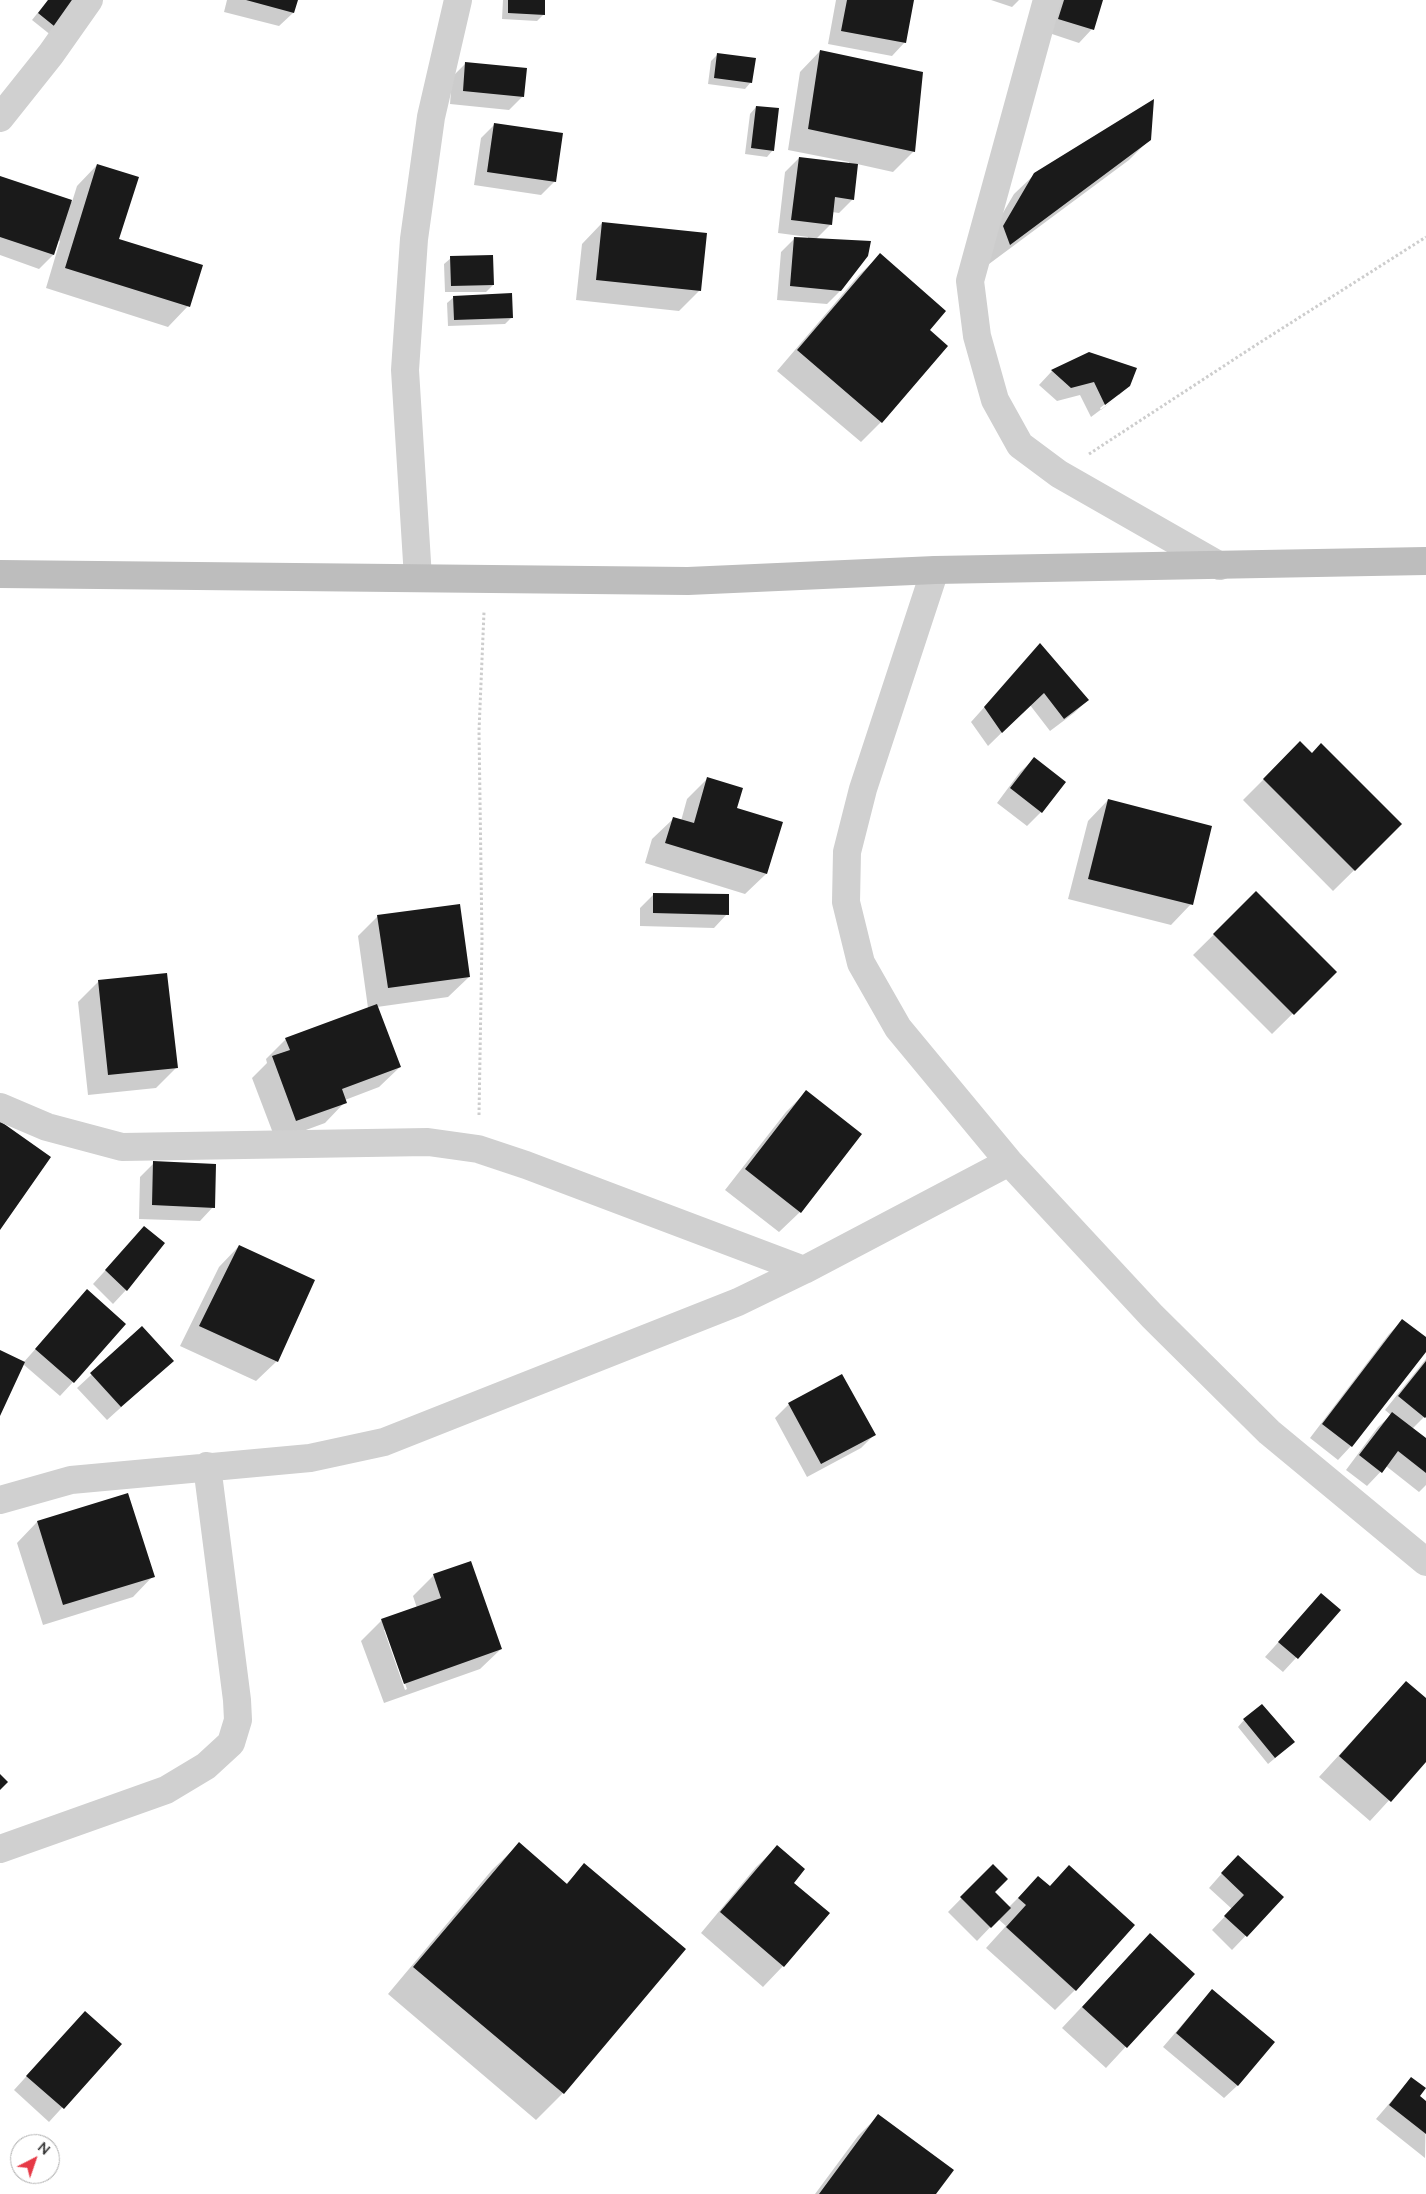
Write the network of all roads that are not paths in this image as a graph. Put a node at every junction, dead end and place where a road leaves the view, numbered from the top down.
1 (89, 0) edge
2 (458, 0) edge
3 (1047, 0) edge
4 (0, 118) edge
5 (1426, 561) edge
6 (1220, 566) junction
7 (935, 570) junction
8 (0, 574) edge
9 (418, 578) junction
10 (0, 1107) edge
11 (1009, 1162) junction
12 (804, 1270) junction
13 (206, 1466) junction
14 (0, 1500) edge
15 (1426, 1562) edge
16 (0, 1849) edge

1 - 4 street
2 - 9 street
3 - 6 street
5 - 6 street
6 - 7 street
7 - 9 street
7 - 11 street
8 - 9 street
10 - 12 street
11 - 12 street
11 - 15 street
12 - 13 street
13 - 14 street
13 - 16 street

